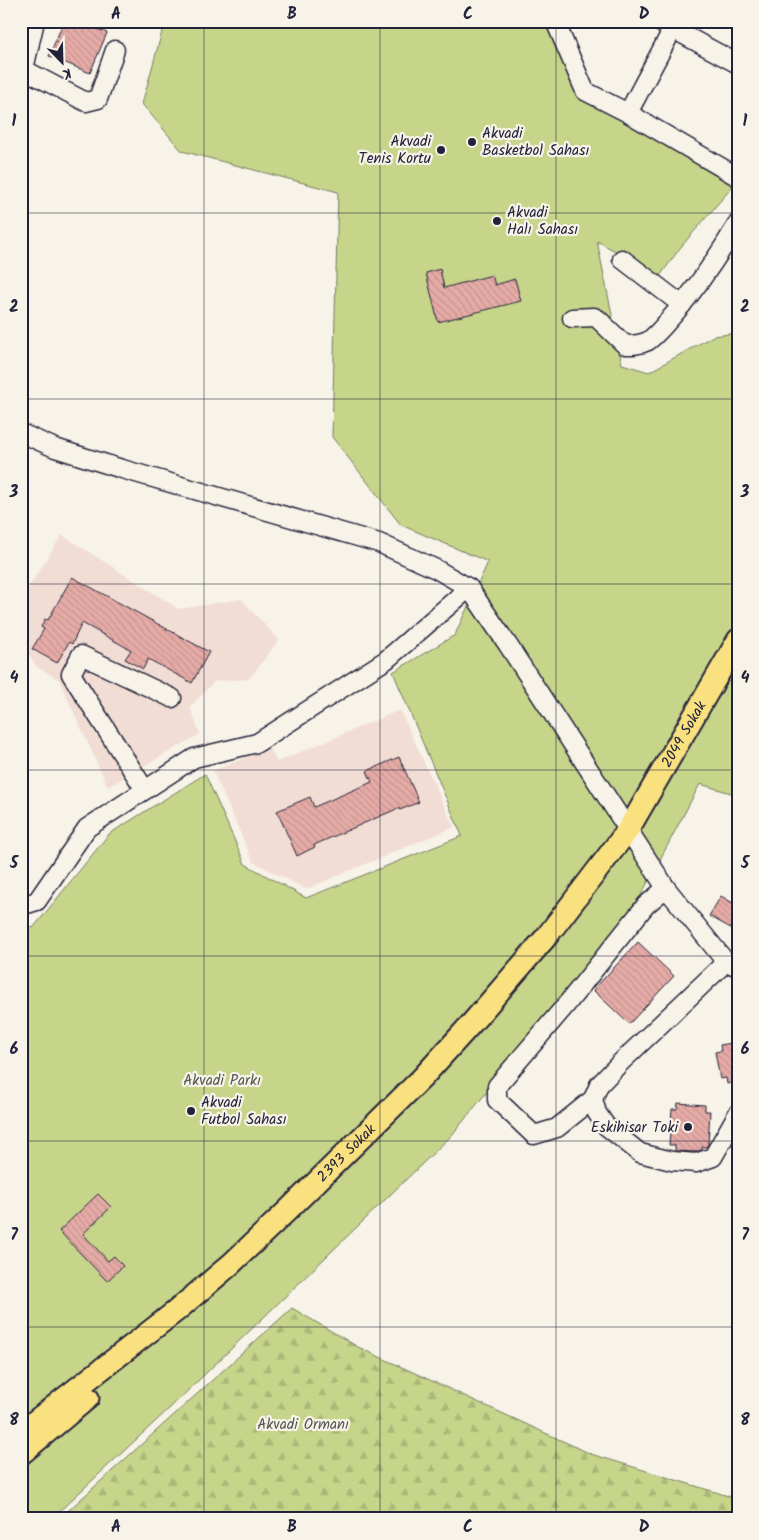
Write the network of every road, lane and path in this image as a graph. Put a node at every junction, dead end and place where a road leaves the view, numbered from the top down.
1 (35, 21) edge
2 (555, 21) edge
3 (670, 24) edge
4 (115, 50) dead end
5 (738, 64) edge
6 (22, 68) edge
7 (628, 113) junction
8 (738, 177) edge
9 (738, 223) edge
10 (719, 255) junction
11 (738, 256) edge
12 (622, 259) dead end
13 (682, 305) junction
14 (572, 318) dead end
15 (21, 433) edge
16 (469, 588) junction
17 (738, 640) edge
18 (738, 664) edge
19 (172, 698) dead end
20 (145, 790) junction
21 (631, 835) junction
22 (666, 888) junction
23 (21, 906) edge
24 (732, 964) edge
25 (593, 1100) junction
26 (738, 1113) edge
27 (24, 1444) edge

1 - 6 street
2 - 7 street
3 - 5 street
3 - 7 street
4 - 6 street
7 - 8 street
9 - 10 street
10 - 11 street
10 - 13 street
12 - 13 street
13 - 14 street
15 - 16 street
16 - 20 street
16 - 21 street
17 - 21 main road, 2049 Sokak
18 - 21 main road, 2049 Sokak
19 - 20 street
20 - 23 street
21 - 22 street
21 - 27 main road, 2393 Sokak
22 - 24 street
22 - 25 street
24 - 25 street
25 - 26 street

